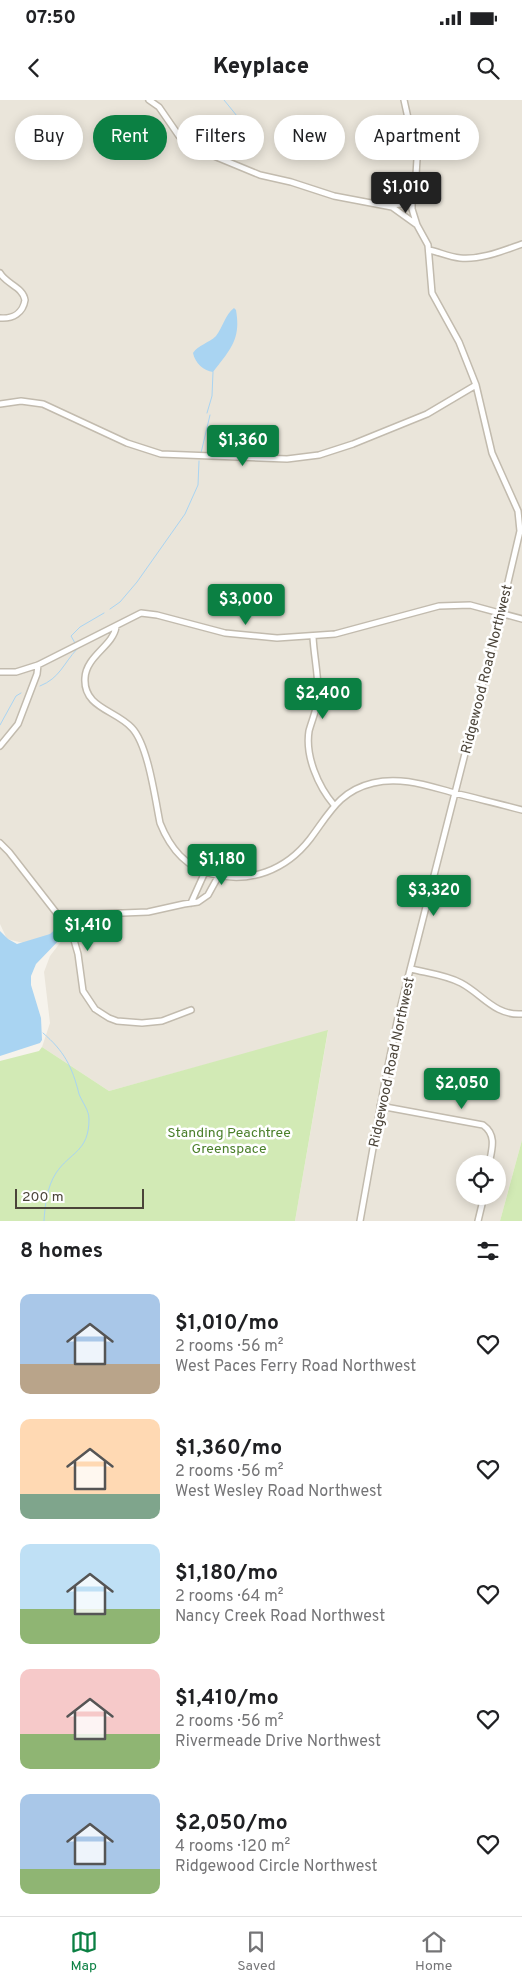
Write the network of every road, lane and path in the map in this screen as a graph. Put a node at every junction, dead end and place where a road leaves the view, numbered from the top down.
1 (149, 100) edge
2 (404, 100) edge
3 (412, 195) junction
4 (385, 205) junction
5 (417, 225) junction
6 (522, 244) edge
7 (429, 250) junction
8 (0, 273) edge
9 (0, 318) edge
10 (476, 386) junction
11 (0, 404) edge
12 (501, 612) junction
13 (522, 619) edge
14 (116, 627) junction
15 (312, 637) junction
16 (38, 665) junction
17 (0, 672) edge
18 (0, 746) edge
19 (455, 793) junction
20 (334, 805) junction
21 (522, 810) edge
22 (0, 843) edge
23 (205, 872) junction
24 (219, 875) junction
25 (191, 903) junction
26 (113, 914) junction
27 (67, 926) junction
28 (74, 940) junction
29 (411, 970) junction
30 (191, 1010) dead end
31 (522, 1014) edge
32 (380, 1106) junction
33 (490, 1155) edge
34 (482, 1205) edge
35 (360, 1221) edge
36 (478, 1221) edge

1 - 4 street
2 - 3 street, Ridgewood Road Northwest
3 - 4 street
3 - 5 street, Ridgewood Road Northwest
4 - 5 street
5 - 7 street, Ridgewood Road Northwest
6 - 7 street
7 - 10 street, Ridgewood Road Northwest
8 - 9 street
10 - 11 street
10 - 12 street, Ridgewood Road Northwest
12 - 13 street
12 - 15 street
12 - 19 street, Ridgewood Road Northwest
14 - 15 street
14 - 16 street
14 - 23 street
15 - 20 street
16 - 17 street
16 - 18 street
19 - 20 street
19 - 21 street
19 - 29 street, Ridgewood Road Northwest
20 - 24 street
22 - 27 street
23 - 24 street
23 - 25 street
24 - 25 street
25 - 26 street
26 - 27 street
26 - 28 street
27 - 28 street
28 - 30 street
29 - 31 street
29 - 32 street, Ridgewood Road Northwest
32 - 33 street
32 - 35 street, Ridgewood Road Northwest
34 - 36 street

